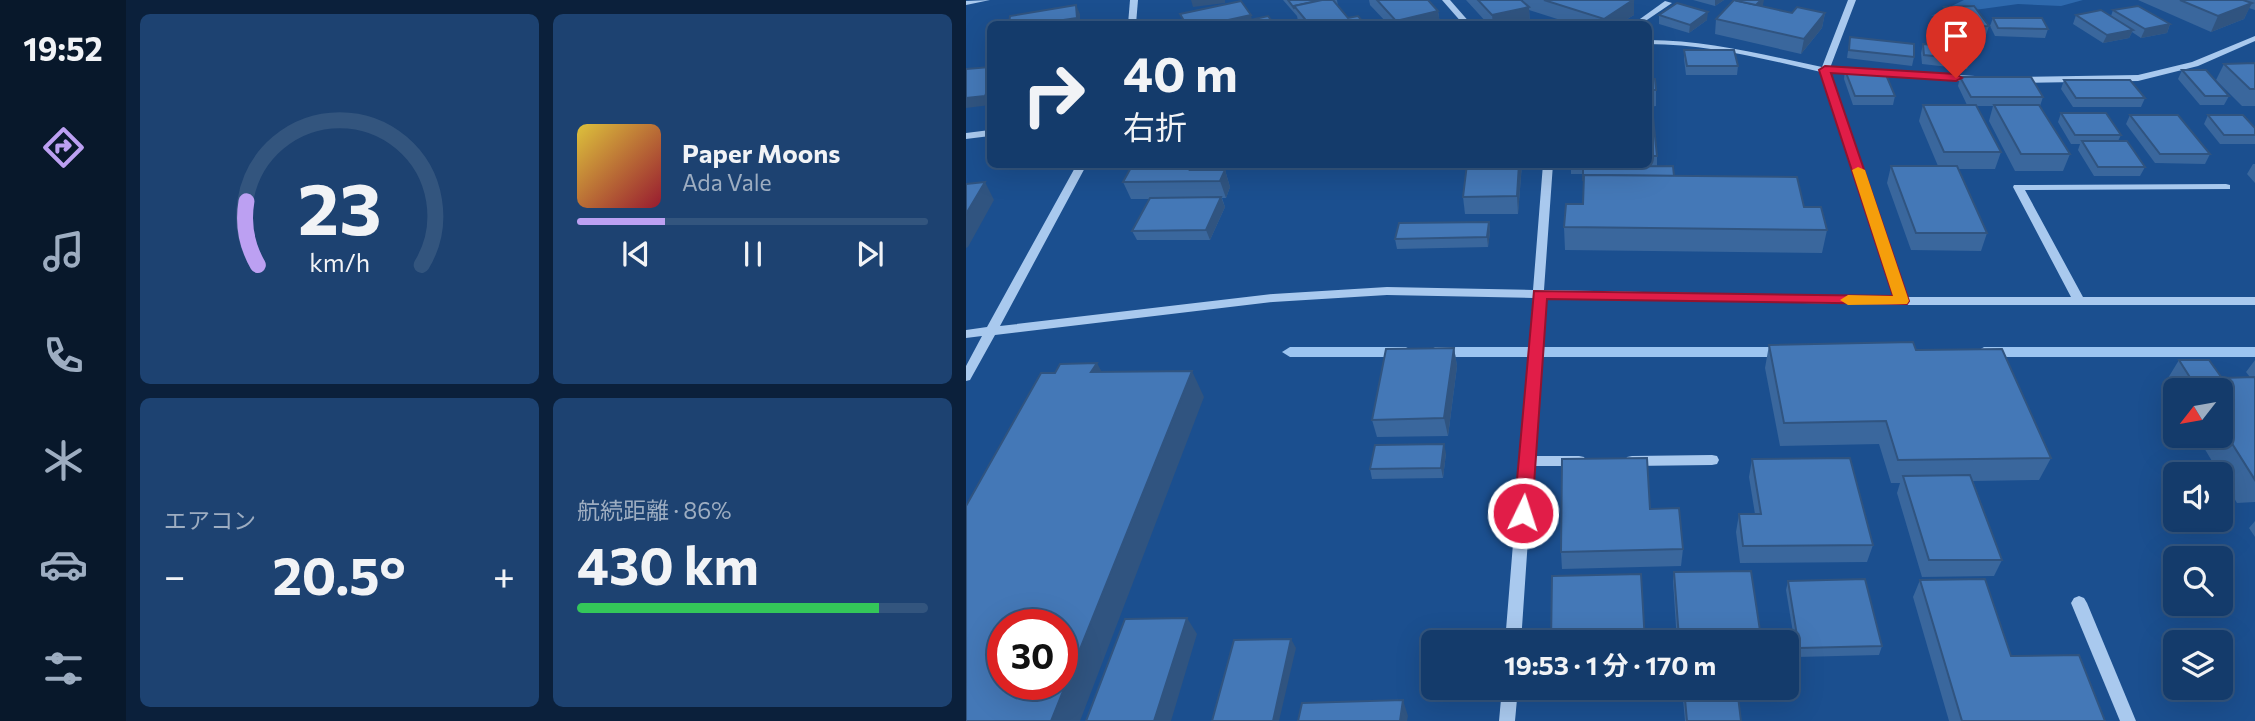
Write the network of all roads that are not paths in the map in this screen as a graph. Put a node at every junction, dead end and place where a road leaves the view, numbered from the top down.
1 (986, 0) edge
2 (1133, 0) edge
3 (1446, 0) edge
4 (1852, 0) edge
5 (966, 3) edge
6 (1668, 3) dead end
7 (1132, 21) edge
8 (1464, 21) edge
9 (1641, 21) edge
10 (2255, 38) edge
11 (1652, 42) edge
12 (1825, 70) junction
13 (1983, 79) edge
14 (2009, 81) edge
15 (987, 134) edge
16 (966, 136) edge
17 (1080, 168) edge
18 (1548, 168) edge
19 (2226, 187) dead end
20 (1539, 294) junction
21 (1902, 301) junction
22 (2079, 301) junction
23 (2255, 302) edge
24 (992, 330) junction
25 (966, 334) edge
26 (1534, 368) joint
27 (966, 377) edge
28 (1712, 460) dead end
29 (1527, 461) junction
30 (1593, 461) edge
31 (1619, 461) edge
32 (2079, 603) dead end
33 (1514, 630) edge
34 (1509, 700) edge
35 (1507, 721) edge
36 (2128, 721) edge

1 - 5 street
2 - 7 street
3 - 8 street
4 - 12 street
6 - 9 street
10 - 14 street
11 - 12 street
12 - 13 street
12 - 21 street
15 - 16 street
17 - 24 street
18 - 20 street
19 - 22 street
20 - 21 street
20 - 24 street
20 - 26 street
21 - 22 street
22 - 23 street
24 - 25 street
24 - 27 street
26 - 29 street
28 - 31 street
29 - 30 street
29 - 33 street
32 - 36 street
34 - 35 street

